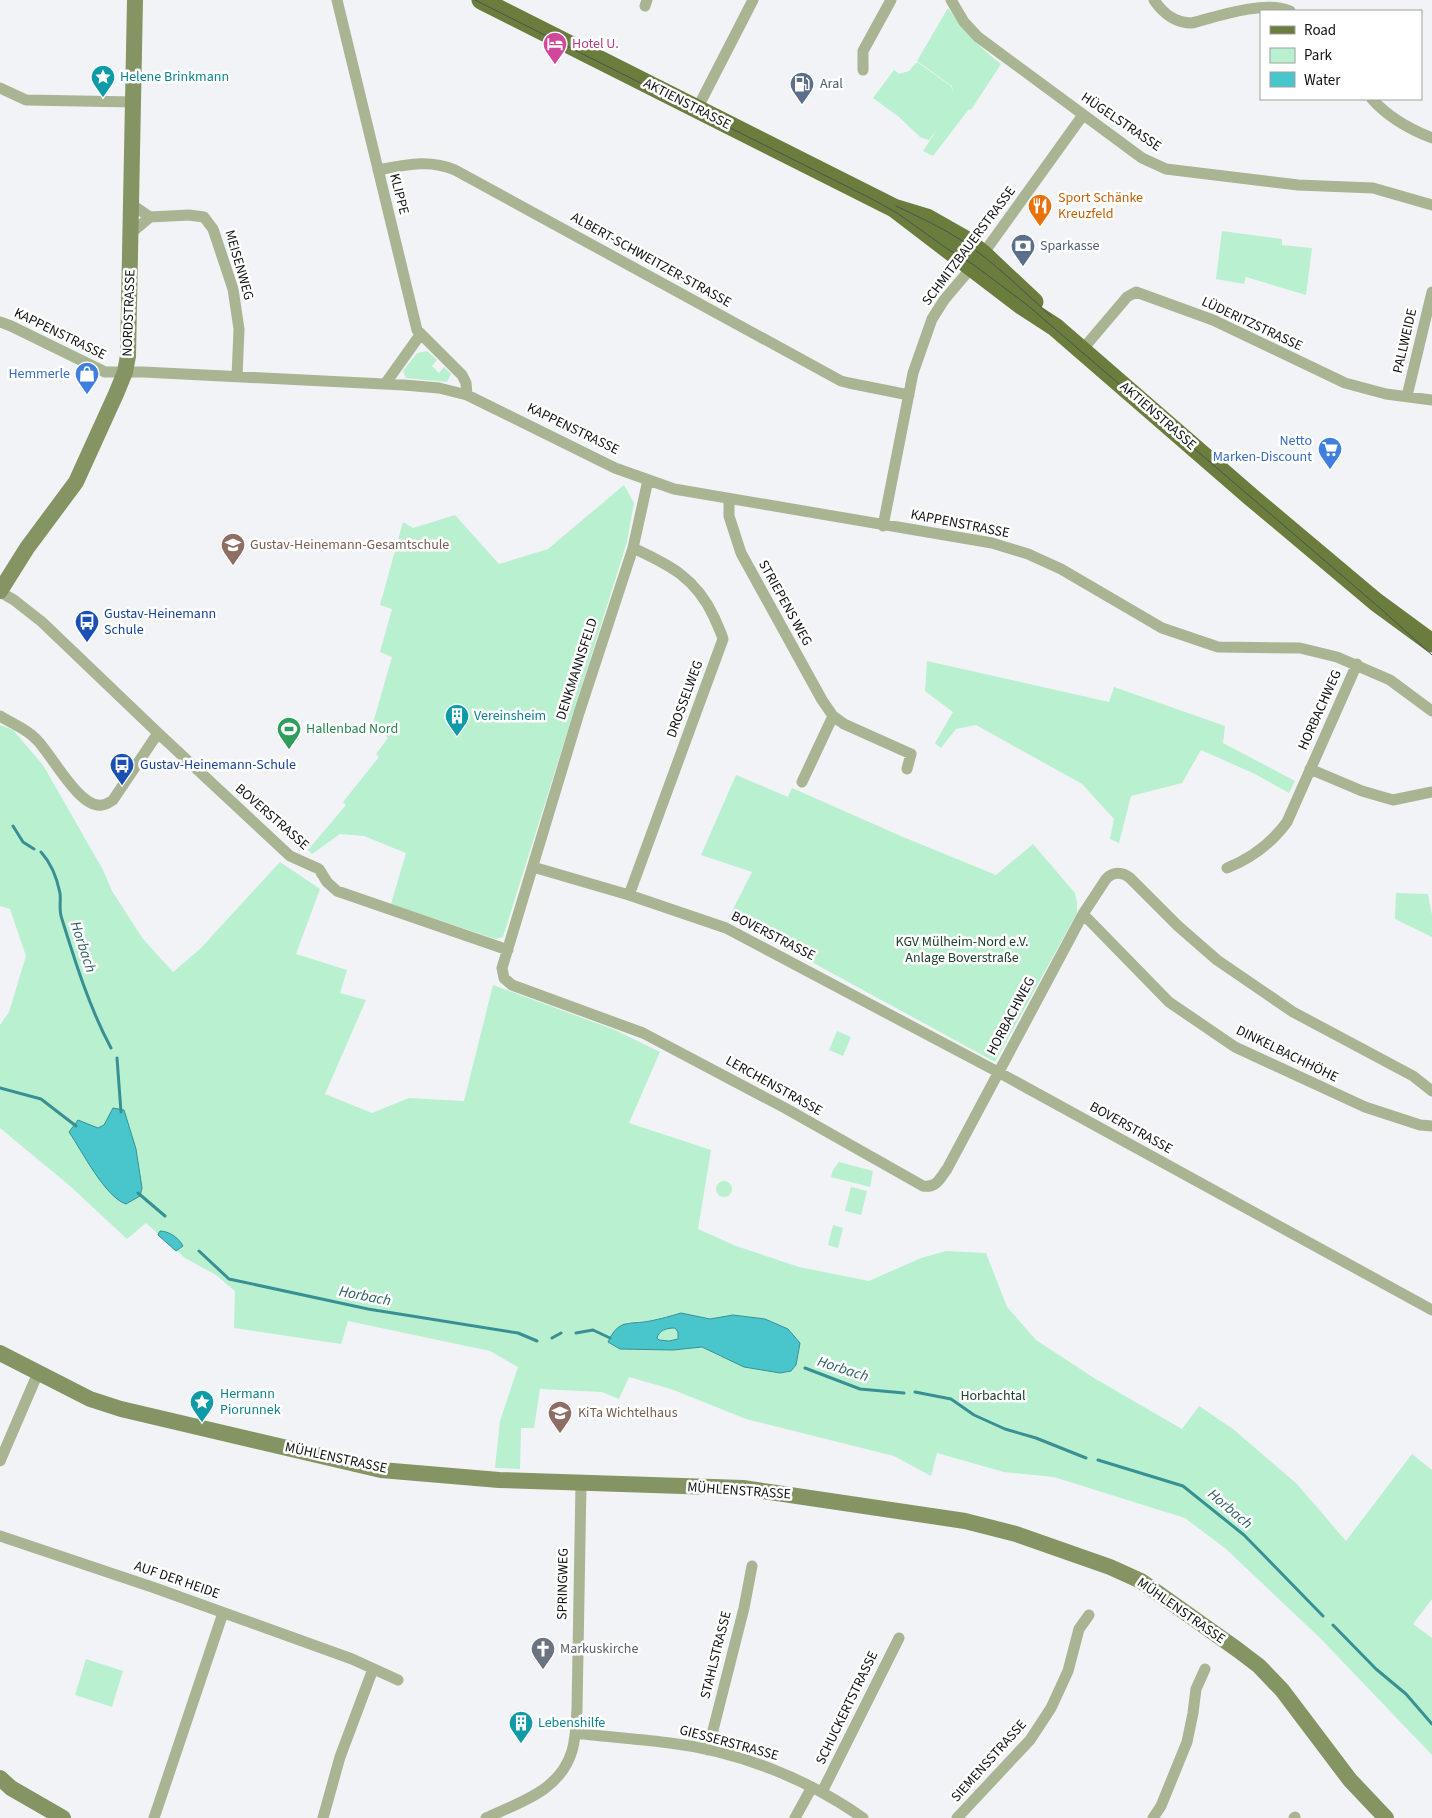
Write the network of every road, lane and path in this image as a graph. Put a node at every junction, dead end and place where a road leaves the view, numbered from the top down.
1 (135, 0) edge
2 (337, 0) edge
3 (481, 0) edge
4 (752, 0) edge
5 (891, 0) edge
6 (950, 0) edge
7 (1154, 0) edge
8 (1288, 10) edge
9 (863, 70) dead end
10 (0, 88) edge
11 (1373, 100) edge
12 (134, 102) junction
13 (698, 109) junction
14 (1083, 115) junction
15 (1432, 138) edge
16 (378, 170) junction
17 (131, 204) junction
18 (1432, 205) edge
19 (150, 216) junction
20 (131, 232) junction
21 (978, 260) junction
22 (1432, 292) edge
23 (0, 322) edge
24 (420, 335) junction
25 (1082, 350) junction
26 (125, 372) junction
27 (237, 377) junction
28 (385, 384) junction
29 (467, 395) junction
30 (909, 395) junction
31 (1407, 396) junction
32 (1432, 400) edge
33 (648, 480) junction
34 (729, 499) junction
35 (883, 526) junction
36 (633, 548) junction
37 (0, 592) edge
38 (1376, 602) junction
39 (1432, 643) edge
40 (1432, 658) edge
41 (1357, 664) junction
42 (1432, 711) edge
43 (0, 716) edge
44 (833, 716) junction
45 (158, 733) junction
46 (907, 769) dead end
47 (1310, 769) junction
48 (802, 782) dead end
49 (1432, 792) edge
50 (533, 867) junction
51 (1227, 868) dead end
52 (629, 895) junction
53 (1083, 914) junction
54 (508, 950) junction
55 (998, 1072) junction
56 (1432, 1091) edge
57 (1432, 1126) edge
58 (1432, 1310) edge
59 (0, 1353) edge
60 (38, 1373) junction
61 (0, 1461) edge
62 (580, 1483) junction
63 (0, 1536) edge
64 (752, 1566) dead end
65 (223, 1613) junction
66 (1089, 1615) dead end
67 (899, 1638) dead end
68 (1205, 1668) dead end
69 (372, 1669) junction
70 (398, 1680) dead end
71 (576, 1733) junction
72 (708, 1750) junction
73 (0, 1778) edge
74 (817, 1790) junction
75 (63, 1818) edge
76 (154, 1818) edge
77 (323, 1818) edge
78 (486, 1818) edge
79 (795, 1818) edge
80 (864, 1818) edge
81 (957, 1818) edge
82 (1153, 1818) edge
83 (1386, 1818) edge

1 - 12 street, NORDSTRASSE
2 - 16 street, KLIPPE
3 - 13 main road, AKTIENSTRASSE
4 - 13 street
5 - 9 street
6 - 14 street, HÜGELSTRASSE
7 - 8 street
10 - 12 street
11 - 15 street
12 - 17 street, NORDSTRASSE
13 - 21 main road, AKTIENSTRASSE
14 - 18 street, HÜGELSTRASSE
14 - 21 street, SCHMITZBAUERSTRASSE
16 - 24 street, KLIPPE
16 - 30 street, ALBERT-SCHWEITZER-STRASSE
17 - 19 street
17 - 20 street, NORDSTRASSE
19 - 20 street
19 - 27 street, MEISENWEG
20 - 26 street, NORDSTRASSE
21 - 25 main road, AKTIENSTRASSE
21 - 30 street, SCHMITZBAUERSTRASSE
22 - 31 street, PALLWEIDE
23 - 26 street, KAPPENSTRASSE
24 - 28 street
24 - 29 street
25 - 31 street, LÜDERITZSTRASSE
25 - 38 main road, AKTIENSTRASSE
26 - 27 street, KAPPENSTRASSE
26 - 37 street, NORDSTRASSE
27 - 28 street, KAPPENSTRASSE
28 - 29 street, KAPPENSTRASSE
29 - 33 street, KAPPENSTRASSE
30 - 35 street, SCHMITZBAUERSTRASSE
31 - 32 street, LÜDERITZSTRASSE
33 - 34 street, KAPPENSTRASSE
33 - 36 street, DENKMANNSFELD
34 - 35 street, KAPPENSTRASSE
34 - 44 street, STRIEPENS WEG
35 - 41 street, KAPPENSTRASSE
36 - 50 street, DENKMANNSFELD
36 - 52 street, DROSSELWEG
37 - 45 street, BOVERSTRASSE
38 - 39 main road, AKTIENSTRASSE
38 - 40 main road, AKTIENSTRASSE
41 - 42 street, KAPPENSTRASSE
41 - 47 street, HORBACHWEG
43 - 45 street
44 - 46 street, STRIEPENS WEG
44 - 48 street
45 - 54 street, BOVERSTRASSE
47 - 49 street, HORBACHWEG
47 - 51 street, HORBACHWEG
50 - 52 street, BOVERSTRASSE
50 - 54 street
52 - 55 street, BOVERSTRASSE
53 - 55 street, HORBACHWEG
53 - 56 street, HORBACHWEG
53 - 57 street, DINKELBACHHÖHE
54 - 55 street, LERCHENSTRASSE
55 - 58 street, BOVERSTRASSE
59 - 60 street, MÜHLENSTRASSE
60 - 61 street
60 - 62 street, MÜHLENSTRASSE
62 - 71 street, SPRINGWEG
62 - 83 street, MÜHLENSTRASSE
63 - 65 street, AUF DER HEIDE
64 - 72 street, STAHLSTRASSE
65 - 69 street
65 - 76 street, AUF DER HEIDE
66 - 81 street, SIEMENSSTRASSE
67 - 74 street, SCHUCKERTSTRASSE
68 - 82 street
69 - 70 street
69 - 77 street
71 - 72 street, GIESSERSTRASSE
71 - 78 street, SPRINGWEG
72 - 74 street, GIESSERSTRASSE
73 - 75 street
74 - 79 street, SCHUCKERTSTRASSE
74 - 80 street, GIESSERSTRASSE

